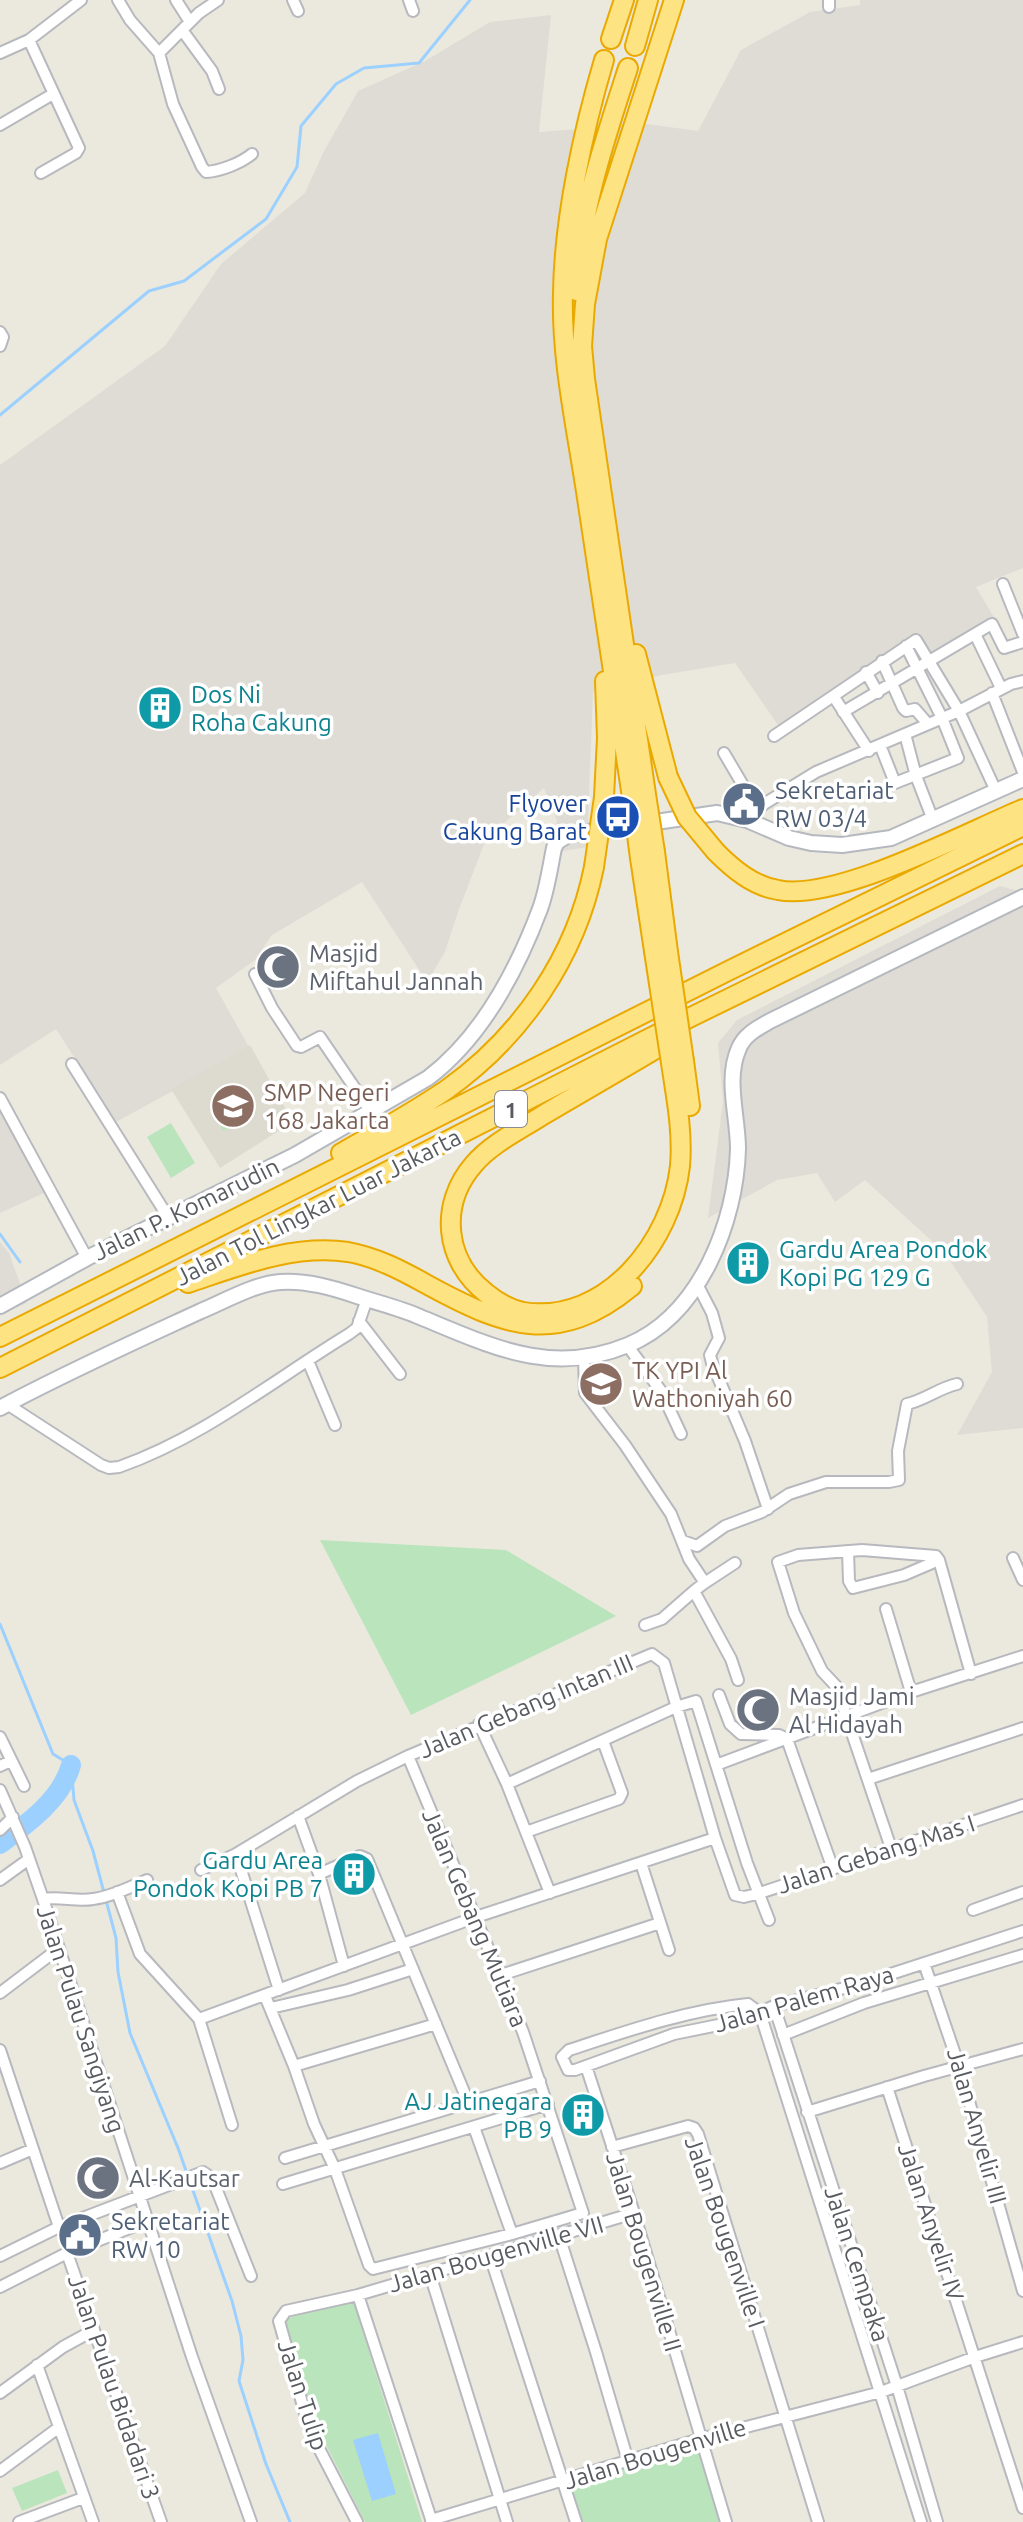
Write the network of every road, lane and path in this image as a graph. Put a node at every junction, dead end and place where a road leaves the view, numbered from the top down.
1 (81, 0) edge
2 (118, 0) edge
3 (176, 0) edge
4 (218, 0) edge
5 (624, 0) edge
6 (648, 0) edge
7 (674, 0) edge
8 (186, 26) junction
9 (611, 39) dead end
10 (29, 40) junction
11 (635, 46) dead end
12 (0, 53) edge
13 (159, 53) junction
14 (604, 60) dead end
15 (628, 68) dead end
16 (219, 89) dead end
17 (53, 94) junction
18 (0, 125) edge
19 (252, 154) dead end
20 (41, 173) dead end
21 (0, 332) edge
22 (0, 346) edge
23 (582, 346) junction
24 (610, 550) junction
25 (1003, 584) dead end
26 (605, 618) junction
27 (1021, 619) edge
28 (975, 634) junction
29 (1023, 634) edge
30 (1023, 642) edge
31 (906, 646) junction
32 (882, 661) junction
33 (930, 662) junction
34 (918, 669) junction
35 (866, 672) junction
36 (1023, 681) edge
37 (893, 682) junction
38 (997, 691) junction
39 (878, 693) junction
40 (834, 697) junction
41 (959, 711) junction
42 (843, 712) junction
43 (942, 718) junction
44 (928, 724) junction
45 (1023, 732) edge
46 (905, 734) junction
47 (774, 736) dead end
48 (1011, 736) junction
49 (880, 745) junction
50 (869, 751) junction
51 (724, 753) dead end
52 (1023, 772) edge
53 (916, 776) junction
54 (1023, 779) edge
55 (996, 791) junction
56 (640, 802) junction
57 (1023, 809) edge
58 (752, 814) junction
59 (933, 820) junction
60 (1023, 826) edge
61 (1023, 854) edge
62 (1023, 897) edge
63 (800, 963) junction
64 (255, 974) dead end
65 (677, 1062) junction
66 (72, 1064) dead end
67 (0, 1098) edge
68 (371, 1112) junction
69 (168, 1217) junction
70 (222, 1224) junction
71 (87, 1258) junction
72 (697, 1284) junction
73 (367, 1299) junction
74 (0, 1306) edge
75 (102, 1318) junction
76 (359, 1321) junction
77 (0, 1337) edge
78 (627, 1345) junction
79 (584, 1357) junction
80 (308, 1361) junction
81 (0, 1368) edge
82 (400, 1374) dead end
83 (957, 1384) dead end
84 (4, 1406) edge
85 (335, 1425) dead end
86 (681, 1434) dead end
87 (768, 1509) junction
88 (683, 1541) junction
89 (848, 1551) junction
90 (1013, 1558) dead end
91 (939, 1560) junction
92 (735, 1563) dead end
93 (1023, 1580) edge
94 (699, 1587) junction
95 (886, 1609) dead end
96 (645, 1625) dead end
97 (1023, 1656) edge
98 (971, 1674) junction
99 (738, 1680) dead end
100 (911, 1692) junction
101 (719, 1695) dead end
102 (676, 1707) junction
103 (845, 1716) junction
104 (479, 1724) junction
105 (1023, 1728) edge
106 (0, 1737) edge
107 (787, 1739) junction
108 (603, 1741) junction
109 (408, 1756) junction
110 (11, 1761) junction
111 (716, 1765) junction
112 (0, 1766) edge
113 (868, 1779) junction
114 (507, 1784) junction
115 (24, 1786) dead end
116 (0, 1790) edge
117 (1023, 1805) edge
118 (298, 1816) junction
119 (14, 1820) junction
120 (0, 1830) edge
121 (526, 1832) junction
122 (715, 1838) junction
123 (891, 1848) junction
124 (236, 1854) junction
125 (29, 1859) junction
126 (641, 1863) junction
127 (833, 1869) junction
128 (201, 1870) dead end
129 (319, 1874) junction
130 (0, 1880) edge
131 (147, 1880) dead end
132 (117, 1892) junction
133 (1023, 1892) edge
134 (550, 1893) junction
135 (757, 1894) junction
136 (43, 1899) junction
137 (973, 1910) dead end
138 (476, 1917) junction
139 (769, 1920) dead end
140 (660, 1923) junction
141 (1023, 1931) edge
142 (404, 1945) junction
143 (58, 1949) junction
144 (669, 1950) dead end
145 (1023, 1955) edge
146 (924, 1963) junction
147 (344, 1966) junction
148 (413, 1969) junction
149 (501, 1975) junction
150 (932, 1983) junction
151 (279, 1990) junction
152 (0, 1993) edge
153 (265, 1996) junction
154 (774, 2006) junction
155 (271, 2008) junction
156 (760, 2013) junction
157 (199, 2019) junction
158 (436, 2024) junction
159 (783, 2035) junction
160 (1023, 2049) edge
161 (0, 2050) edge
162 (294, 2066) junction
163 (586, 2066) junction
164 (959, 2066) junction
165 (540, 2081) junction
166 (887, 2087) junction
167 (469, 2104) junction
168 (548, 2104) junction
169 (807, 2112) junction
170 (232, 2125) dead end
171 (474, 2127) junction
172 (323, 2145) junction
173 (612, 2147) junction
174 (33, 2149) junction
175 (285, 2158) dead end
176 (0, 2163) edge
177 (335, 2169) junction
178 (283, 2184) dead end
179 (139, 2196) junction
180 (634, 2213) junction
181 (147, 2221) junction
182 (59, 2227) junction
183 (512, 2234) junction
184 (559, 2236) junction
185 (67, 2253) junction
186 (0, 2256) edge
187 (490, 2256) junction
188 (430, 2274) junction
189 (251, 2276) dead end
190 (0, 2287) edge
191 (1023, 2291) edge
192 (358, 2295) junction
193 (286, 2311) joint
194 (94, 2330) junction
195 (1023, 2342) edge
196 (975, 2357) junction
197 (37, 2365) junction
198 (897, 2386) junction
199 (881, 2392) junction
200 (0, 2393) edge
201 (784, 2415) junction
202 (58, 2428) junction
203 (700, 2439) junction
204 (628, 2461) junction
205 (0, 2471) edge
206 (562, 2482) junction
207 (83, 2498) junction
208 (500, 2501) junction
209 (1023, 2508) edge
210 (432, 2521) edge
211 (19, 2522) edge
212 (93, 2522) edge
213 (161, 2522) edge
214 (251, 2522) edge
215 (357, 2522) edge
216 (507, 2522) edge
217 (576, 2522) edge
218 (726, 2522) edge
219 (818, 2522) edge
220 (921, 2522) edge
221 (937, 2522) edge

1 - 10 street
2 - 13 street
3 - 8 street
4 - 8 street
5 - 9 highway
6 - 11 highway
7 - 23 highway
8 - 13 street
8 - 16 street
10 - 12 street
10 - 17 street
13 - 19 street
14 - 26 highway
15 - 23 highway
17 - 18 street
17 - 20 street
21 - 22 street
23 - 24 highway
24 - 56 highway
24 - 57 highway, bridge
25 - 27 street
26 - 56 highway
26 - 70 highway, bridge
27 - 29 street
28 - 30 street
28 - 33 street
28 - 38 street
31 - 32 street
31 - 33 street
31 - 34 street
32 - 35 street
32 - 37 street
33 - 34 street
33 - 41 street
34 - 37 street
34 - 43 street
35 - 39 street
35 - 40 street
36 - 38 street
37 - 39 street
37 - 44 street
38 - 41 street
38 - 48 street
39 - 42 street
40 - 42 street
40 - 47 street
41 - 43 street
41 - 55 street
42 - 50 street
43 - 44 street
43 - 53 street
44 - 46 street
45 - 48 street
46 - 49 street
46 - 53 street
48 - 52 street
49 - 50 street
49 - 53 street
50 - 58 street
51 - 58 street
53 - 59 street
54 - 55 street
55 - 59 street
56 - 65 highway, bridge
58 - 59 street
58 - 68 street, Jalan P. Komarudin
60 - 70 highway, Jalan Tol Lingkar Luar Jakarta / 1
61 - 63 highway, Jalan Tol Lingkar Luar Jakarta / 1
62 - 72 street
63 - 65 highway
63 - 75 highway, Jalan Tol Lingkar Luar Jakarta / 1
64 - 68 street
65 - 75 highway
66 - 69 street
67 - 71 street
68 - 69 street, Jalan P. Komarudin
69 - 71 street, Jalan P. Komarudin
70 - 77 highway, Jalan Tol Lingkar Luar Jakarta / 1
71 - 74 street, Jalan P. Komarudin
72 - 78 street
72 - 87 street
73 - 76 street
73 - 79 street
73 - 84 street
75 - 81 highway, Jalan Tol Lingkar Luar Jakarta / 1
76 - 80 street
76 - 82 street
78 - 79 street
78 - 86 street
79 - 88 street
80 - 84 street
80 - 85 street
83 - 87 street
87 - 88 street
88 - 94 street
89 - 91 street
89 - 91 street
89 - 103 street
90 - 93 street
91 - 98 street
92 - 94 street
94 - 96 street
94 - 99 street
95 - 100 street
97 - 98 street
98 - 100 street
100 - 103 street
101 - 107 street
102 - 104 street, Jalan Gebang Intan III
102 - 108 street
102 - 111 street
102 - 122 street
103 - 107 street
103 - 113 street
104 - 109 street, Jalan Gebang Intan III
104 - 114 street
105 - 113 street
106 - 110 street
107 - 111 street
107 - 127 street
108 - 114 street
108 - 121 street
109 - 118 street, Jalan Gebang Intan III
109 - 138 street, Jalan Gebang Mutiara
110 - 112 street
110 - 115 street
111 - 135 street
113 - 123 street
114 - 121 street
116 - 119 street, Jalan Pulau Sangiyang
117 - 123 street, Jalan Gebang Mas I
118 - 124 street, Jalan Gebang Intan III
118 - 129 street
119 - 120 street
119 - 125 street, Jalan Pulau Sangiyang
121 - 134 street
122 - 126 street
122 - 135 street
123 - 127 street, Jalan Gebang Mas I
124 - 128 street, Jalan Gebang Intan III
124 - 151 street
125 - 130 street
125 - 136 street, Jalan Pulau Sangiyang
126 - 134 street
126 - 140 street
127 - 135 street, Jalan Gebang Mas I
129 - 142 street
129 - 147 street
131 - 132 street
132 - 136 street
132 - 157 street
133 - 137 street
134 - 138 street
135 - 139 street, Jalan Gebang Mas I
136 - 143 street, Jalan Pulau Sangiyang
138 - 142 street
138 - 149 street, Jalan Gebang Mutiara
140 - 144 street
140 - 149 street
141 - 146 street, Jalan Palem Raya
142 - 147 street
142 - 148 street
143 - 152 street
143 - 179 street, Jalan Pulau Sangiyang
145 - 150 street
146 - 150 street, Jalan Anyelir III
146 - 154 street, Jalan Palem Raya
147 - 151 street
148 - 155 street
148 - 158 street
149 - 165 street, Jalan Gebang Mutiara
150 - 159 street
150 - 164 street, Jalan Anyelir III
151 - 153 street
153 - 155 street
153 - 157 street
154 - 156 street, Jalan Palem Raya
154 - 159 street, Jalan Cempaka
155 - 162 street
156 - 163 street, Jalan Palem Raya
156 - 163 street
156 - 199 street, Jalan Cempaka
157 - 170 street
158 - 162 street
158 - 167 street
159 - 169 street, Jalan Cempaka
160 - 164 street
161 - 174 street
162 - 172 street
163 - 173 street, Jalan Bougenville II
164 - 166 street
164 - 191 street, Jalan Anyelir III
165 - 167 street
165 - 168 street, Jalan Gebang Mutiara
166 - 169 street
166 - 196 street, Jalan Anyelir IV
167 - 172 street
168 - 171 street
168 - 183 street, Jalan Gebang Mutiara
169 - 198 street, Jalan Cempaka
171 - 177 street
171 - 183 street
172 - 175 street
172 - 177 street
173 - 180 street, Jalan Bougenville II
173 - 201 street, Jalan Bougenville I
174 - 176 street
174 - 182 street
177 - 178 street
177 - 183 street
179 - 181 street, Jalan Pulau Sangiyang
179 - 182 street
179 - 189 street
180 - 184 street, Jalan Bougenville VII
180 - 203 street, Jalan Bougenville II
181 - 185 street
181 - 214 street, Jalan Pulau Sangiyang
182 - 186 street
184 - 187 street, Jalan Bougenville VII
184 - 204 street
185 - 190 street
185 - 194 street, Jalan Pulau Bidadari 3
187 - 188 street, Jalan Bougenville VII
187 - 206 street
188 - 192 street, Jalan Bougenville VII
188 - 208 street
192 - 193 street, Jalan Bougenville VII
192 - 210 street
193 - 215 street, Jalan Tulip
194 - 197 street
194 - 213 street, Jalan Pulau Bidadari 3
195 - 196 street, Jalan Bougenville
196 - 198 street, Jalan Bougenville
196 - 209 street, Jalan Anyelir IV
197 - 200 street
197 - 202 street
198 - 199 street, Jalan Bougenville
198 - 221 street, Jalan Cempaka
199 - 201 street, Jalan Bougenville
199 - 220 street, Jalan Cempaka
201 - 203 street, Jalan Bougenville
201 - 219 street
202 - 205 street
202 - 207 street
203 - 204 street, Jalan Bougenville
203 - 218 street, Jalan Bougenville II
204 - 206 street, Jalan Bougenville
206 - 208 street, Jalan Bougenville
206 - 217 street
207 - 211 street
207 - 212 street
208 - 210 street, Jalan Bougenville
208 - 216 street

